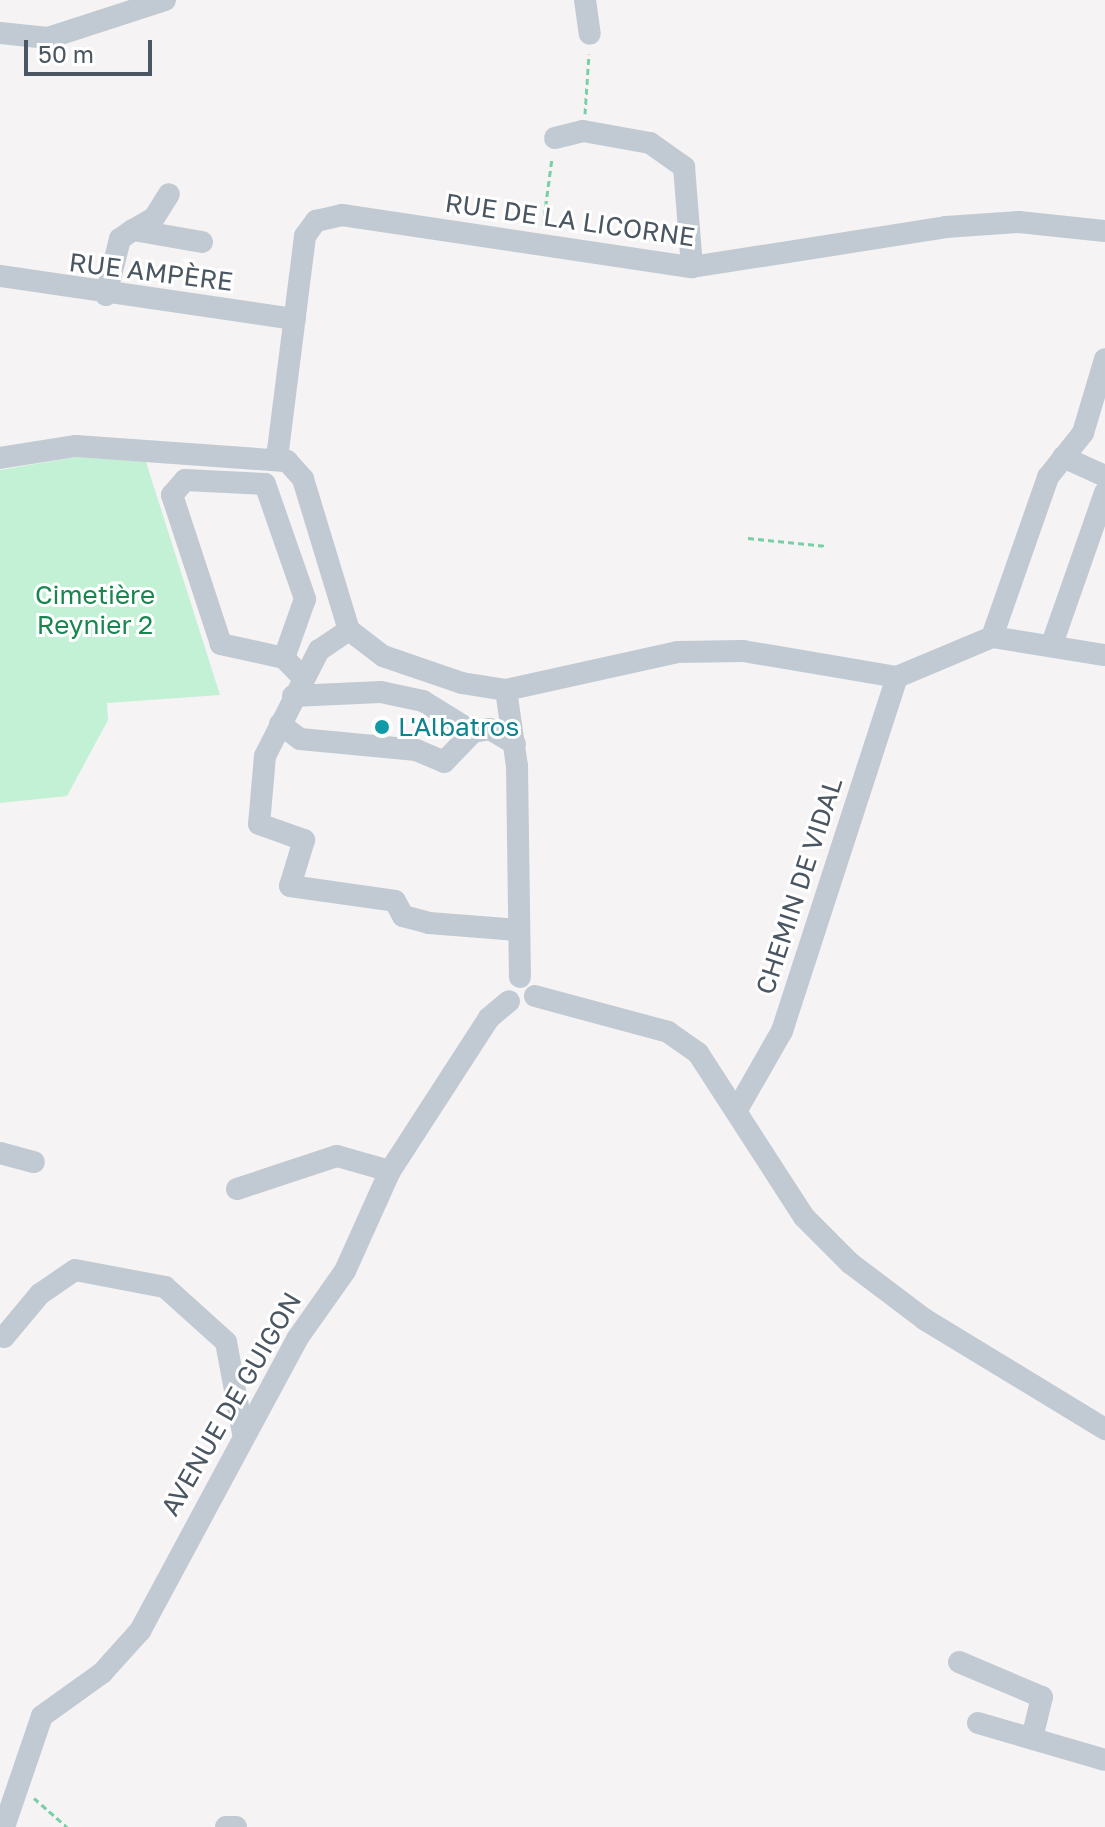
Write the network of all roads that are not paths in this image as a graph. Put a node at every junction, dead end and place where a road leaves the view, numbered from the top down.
1 (165, 0) edge
2 (585, 0) edge
3 (0, 33) edge
4 (590, 34) road end
5 (555, 138) road end
6 (169, 194) dead end
7 (133, 230) junction
8 (1105, 231) edge
9 (202, 242) dead end
10 (692, 267) junction
11 (0, 276) edge
12 (106, 295) junction
13 (295, 319) junction
14 (1105, 359) edge
15 (1063, 457) junction
16 (0, 458) edge
17 (277, 458) junction
18 (1105, 476) edge
19 (1105, 493) edge
20 (349, 630) junction
21 (992, 637) junction
22 (1052, 644) junction
23 (1105, 655) edge
24 (284, 658) junction
25 (897, 677) junction
26 (298, 687) junction
27 (506, 690) junction
28 (280, 724) junction
29 (473, 732) junction
30 (515, 744) junction
31 (518, 930) junction
32 (520, 977) junction
33 (535, 996) junction
34 (509, 1001) junction
35 (738, 1108) junction
36 (0, 1153) edge
37 (34, 1162) dead end
38 (390, 1171) junction
39 (237, 1189) dead end
40 (4, 1337) dead end
41 (1105, 1429) edge
42 (243, 1434) junction
43 (959, 1662) dead end
44 (978, 1723) dead end
45 (1032, 1738) junction
46 (1105, 1760) edge
47 (4, 1827) edge
48 (226, 1827) edge
49 (236, 1827) edge

1 - 3 street
2 - 4 street
5 - 10 street
6 - 7 street
7 - 9 street
7 - 12 street
8 - 10 street, RUE DE LA LICORNE
10 - 13 street, RUE DE LA LICORNE
11 - 12 street, RUE AMPÈRE
12 - 13 street, RUE AMPÈRE
13 - 17 street, RUE DE LA LICORNE
14 - 15 street
15 - 18 street
15 - 21 street
16 - 17 street
17 - 20 street
19 - 22 street
20 - 26 street
20 - 27 street
21 - 22 street
21 - 25 street
22 - 23 street
24 - 24 street
24 - 26 street
25 - 27 street
25 - 35 street, CHEMIN DE VIDAL
26 - 28 street
26 - 29 street
27 - 30 street
28 - 29 street
28 - 31 street
29 - 30 street
30 - 31 street
31 - 32 street
32 - 33 street
32 - 34 street
33 - 34 street
33 - 35 street
34 - 38 street, AVENUE DE GUIGON
35 - 41 street
36 - 37 street
38 - 39 street
38 - 42 street, AVENUE DE GUIGON
40 - 42 street
42 - 47 street, AVENUE DE GUIGON
43 - 45 street
44 - 45 street
45 - 46 street
48 - 49 street

